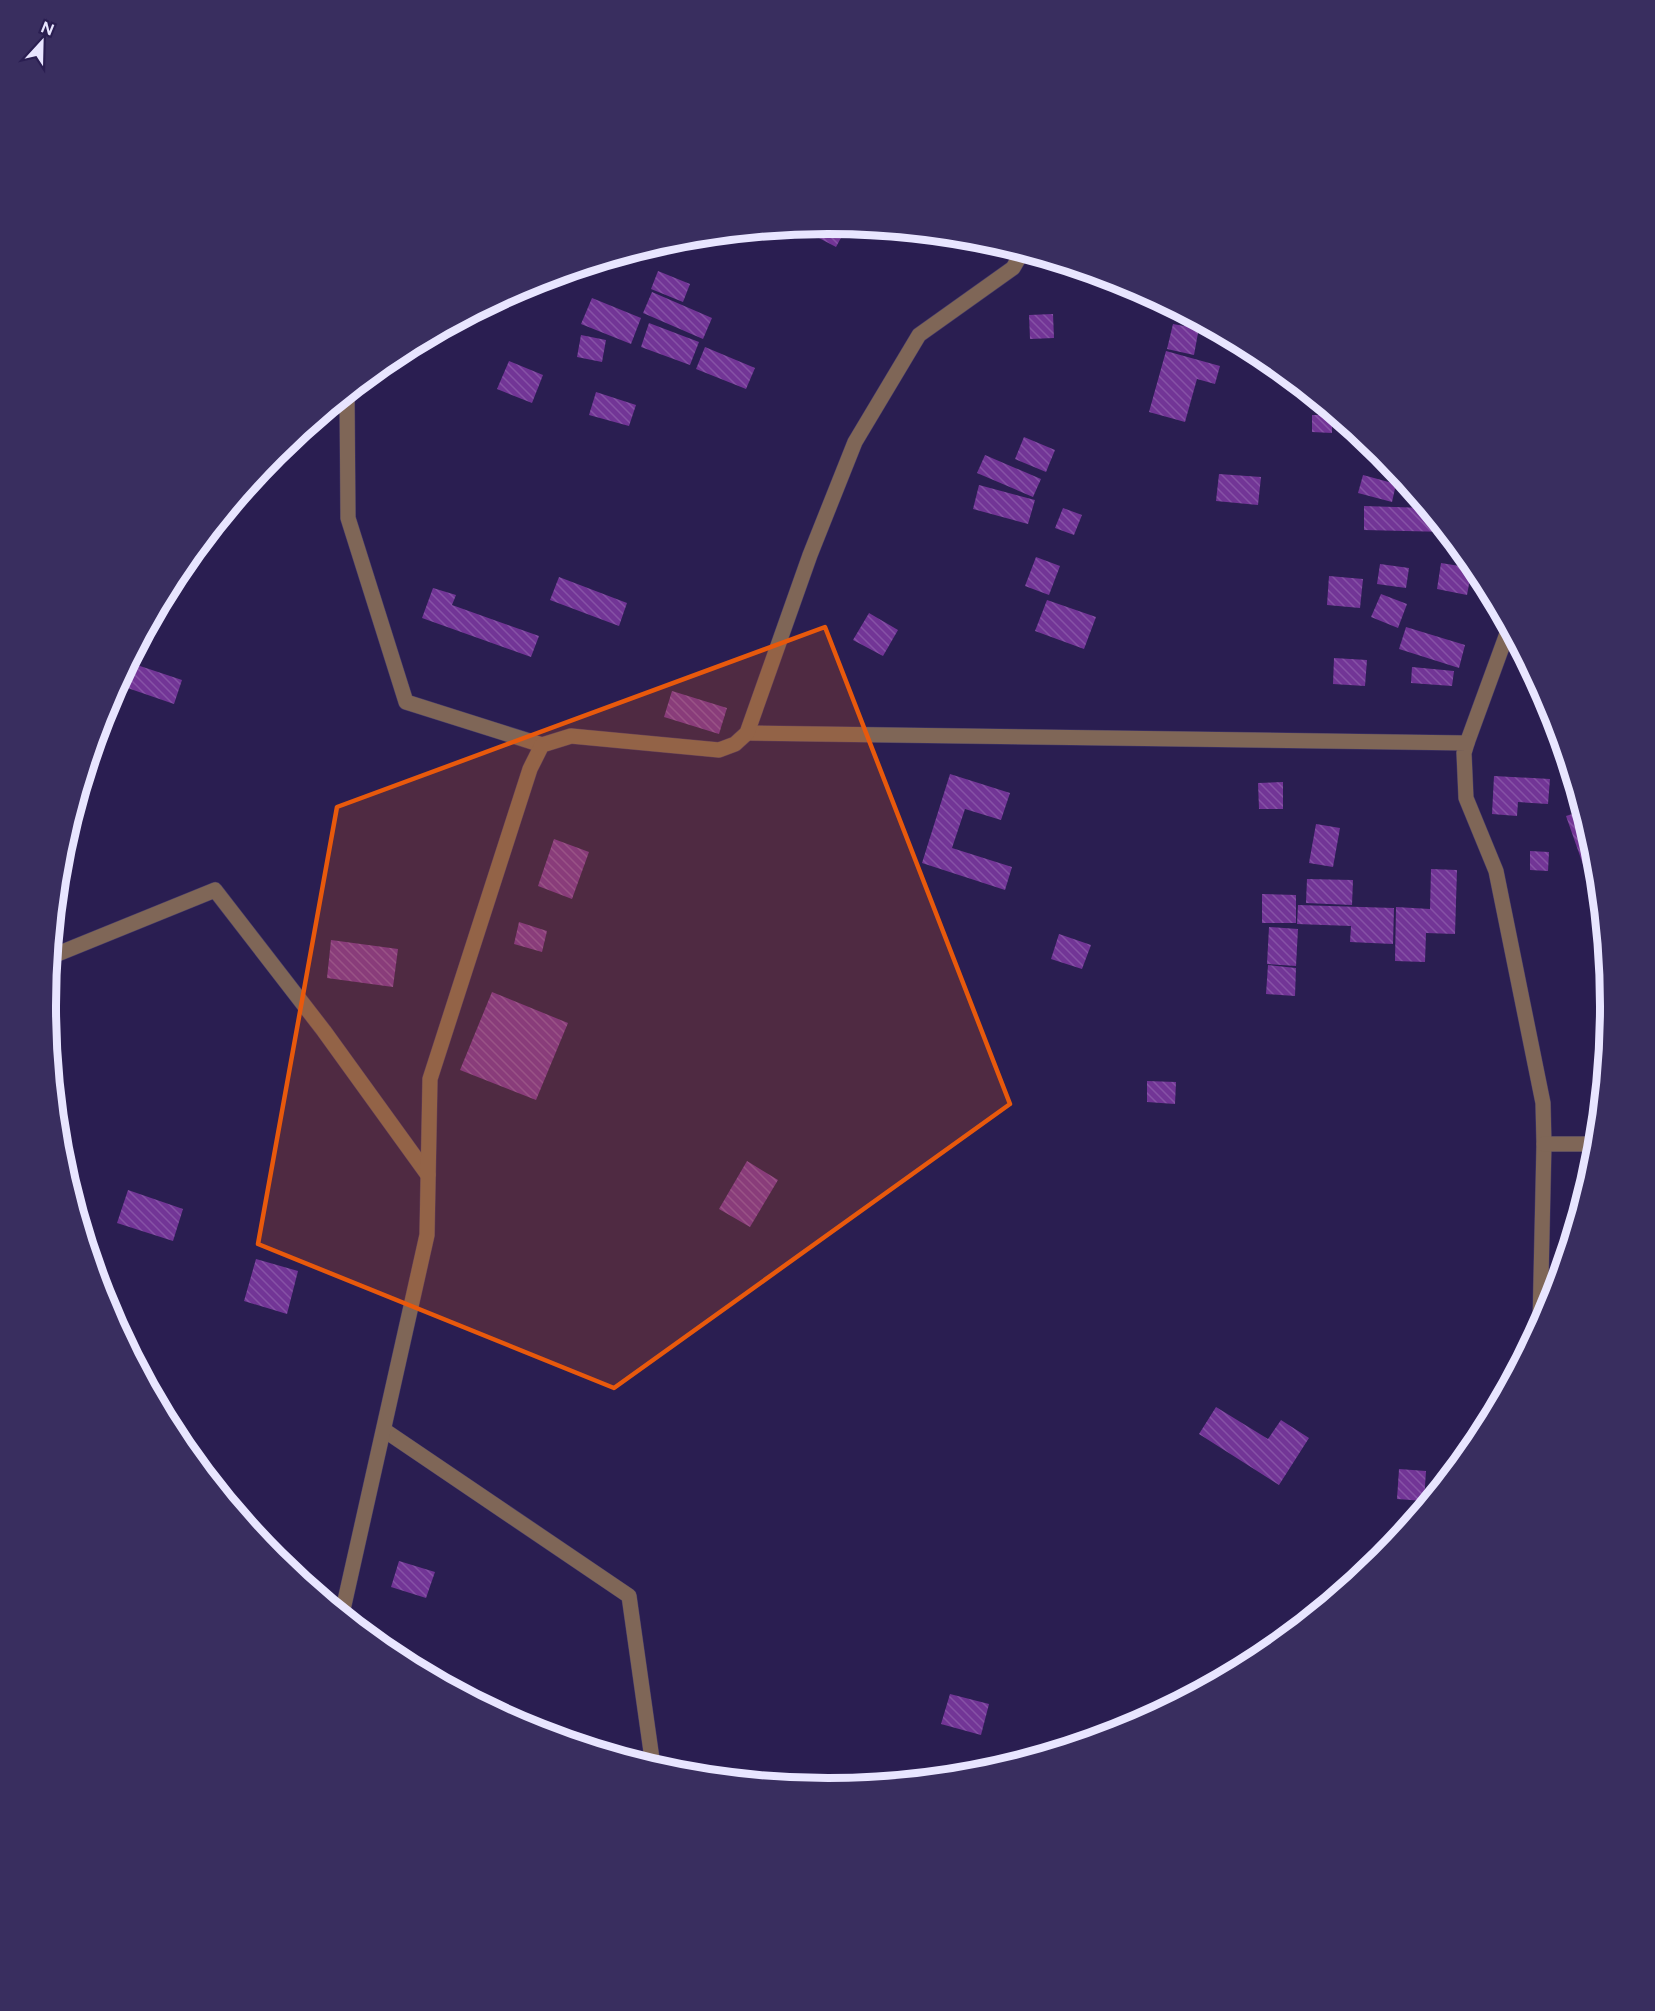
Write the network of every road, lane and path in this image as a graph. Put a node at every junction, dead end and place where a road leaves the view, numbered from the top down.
1 (1019, 258) edge
2 (346, 402) edge
3 (1506, 637) edge
4 (747, 734) junction
5 (1467, 743) junction
6 (542, 745) junction
7 (57, 954) edge
8 (1544, 1144) junction
9 (1587, 1144) edge
10 (428, 1175) junction
11 (1540, 1302) edge
12 (384, 1430) junction
13 (344, 1607) edge
14 (652, 1757) edge

1 - 4 street
2 - 6 street
3 - 5 street
4 - 5 street
4 - 6 street
5 - 8 street
6 - 10 street
7 - 10 street
8 - 9 street
8 - 11 street
10 - 12 street
12 - 13 street
12 - 14 street

